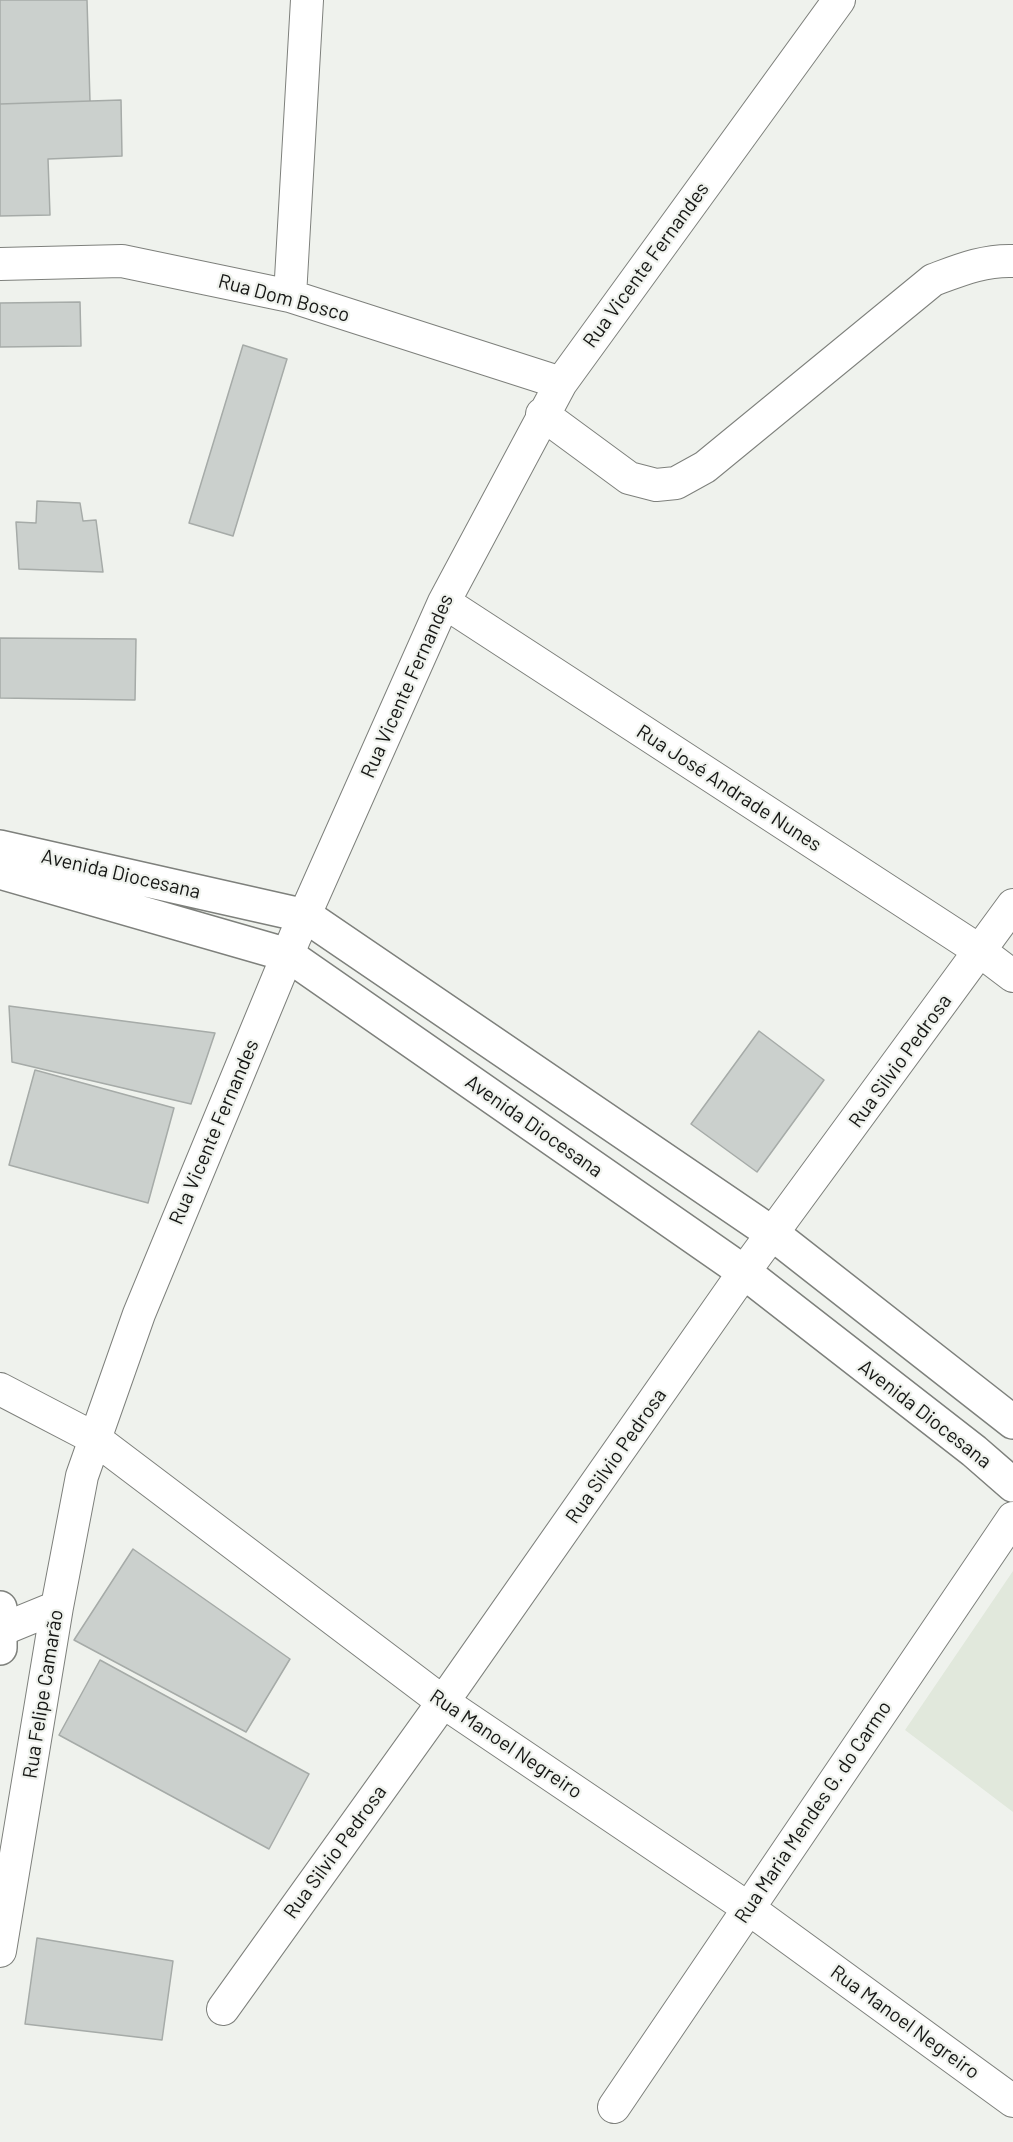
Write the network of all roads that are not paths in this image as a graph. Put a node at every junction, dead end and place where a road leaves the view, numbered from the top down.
1 (307, 0) edge
2 (832, 2) edge
3 (1013, 261) edge
4 (0, 264) edge
5 (290, 296) junction
6 (561, 382) junction
7 (542, 414) junction
8 (444, 602) junction
9 (0, 847) edge
10 (0, 872) edge
11 (1013, 905) edge
12 (306, 916) junction
13 (981, 951) junction
14 (288, 955) junction
15 (1013, 976) edge
16 (773, 1234) junction
17 (744, 1272) junction
18 (0, 1389) edge
19 (1008, 1418) edge
20 (94, 1437) junction
21 (974, 1451) junction
22 (1013, 1485) edge
23 (1013, 1518) edge
24 (57, 1608) junction
25 (0, 1629) edge
26 (443, 1702) junction
27 (748, 1908) junction
28 (0, 1952) edge
29 (223, 2009) dead end
30 (1013, 2101) edge
31 (614, 2107) dead end

1 - 5 street
2 - 6 street, Rua Vicente Fernandes
3 - 7 street
4 - 5 street, Rua Dom Bosco
5 - 6 street, Rua Dom Bosco
6 - 7 street, Rua Vicente Fernandes
7 - 8 street, Rua Vicente Fernandes
8 - 12 street, Rua Vicente Fernandes
8 - 13 street, Rua José Andrade Nunes
9 - 12 street, Avenida Diocesana
10 - 14 street, Avenida Diocesana
11 - 13 street, Rua Silvio Pedrosa
12 - 14 street, Rua Vicente Fernandes
12 - 16 street, Avenida Diocesana
13 - 15 street, Rua José Andrade Nunes
13 - 16 street, Rua Silvio Pedrosa
14 - 17 street, Avenida Diocesana
14 - 20 street, Rua Vicente Fernandes
16 - 17 street, Rua Silvio Pedrosa
16 - 19 street, Avenida Diocesana
17 - 21 street, Avenida Diocesana
17 - 26 street, Rua Silvio Pedrosa
18 - 20 street, Rua Manoel Negreiro
19 - 21 street
20 - 24 street, Rua Felipe Camarão
20 - 26 street, Rua Manoel Negreiro
21 - 22 street, Avenida Diocesana
23 - 27 street, Rua Maria Mendes G. do Carmo
24 - 25 street
24 - 28 street, Rua Felipe Camarão
26 - 27 street, Rua Manoel Negreiro
26 - 29 street, Rua Silvio Pedrosa
27 - 30 street, Rua Manoel Negreiro
27 - 31 street, Rua Maria Mendes G. do Carmo

